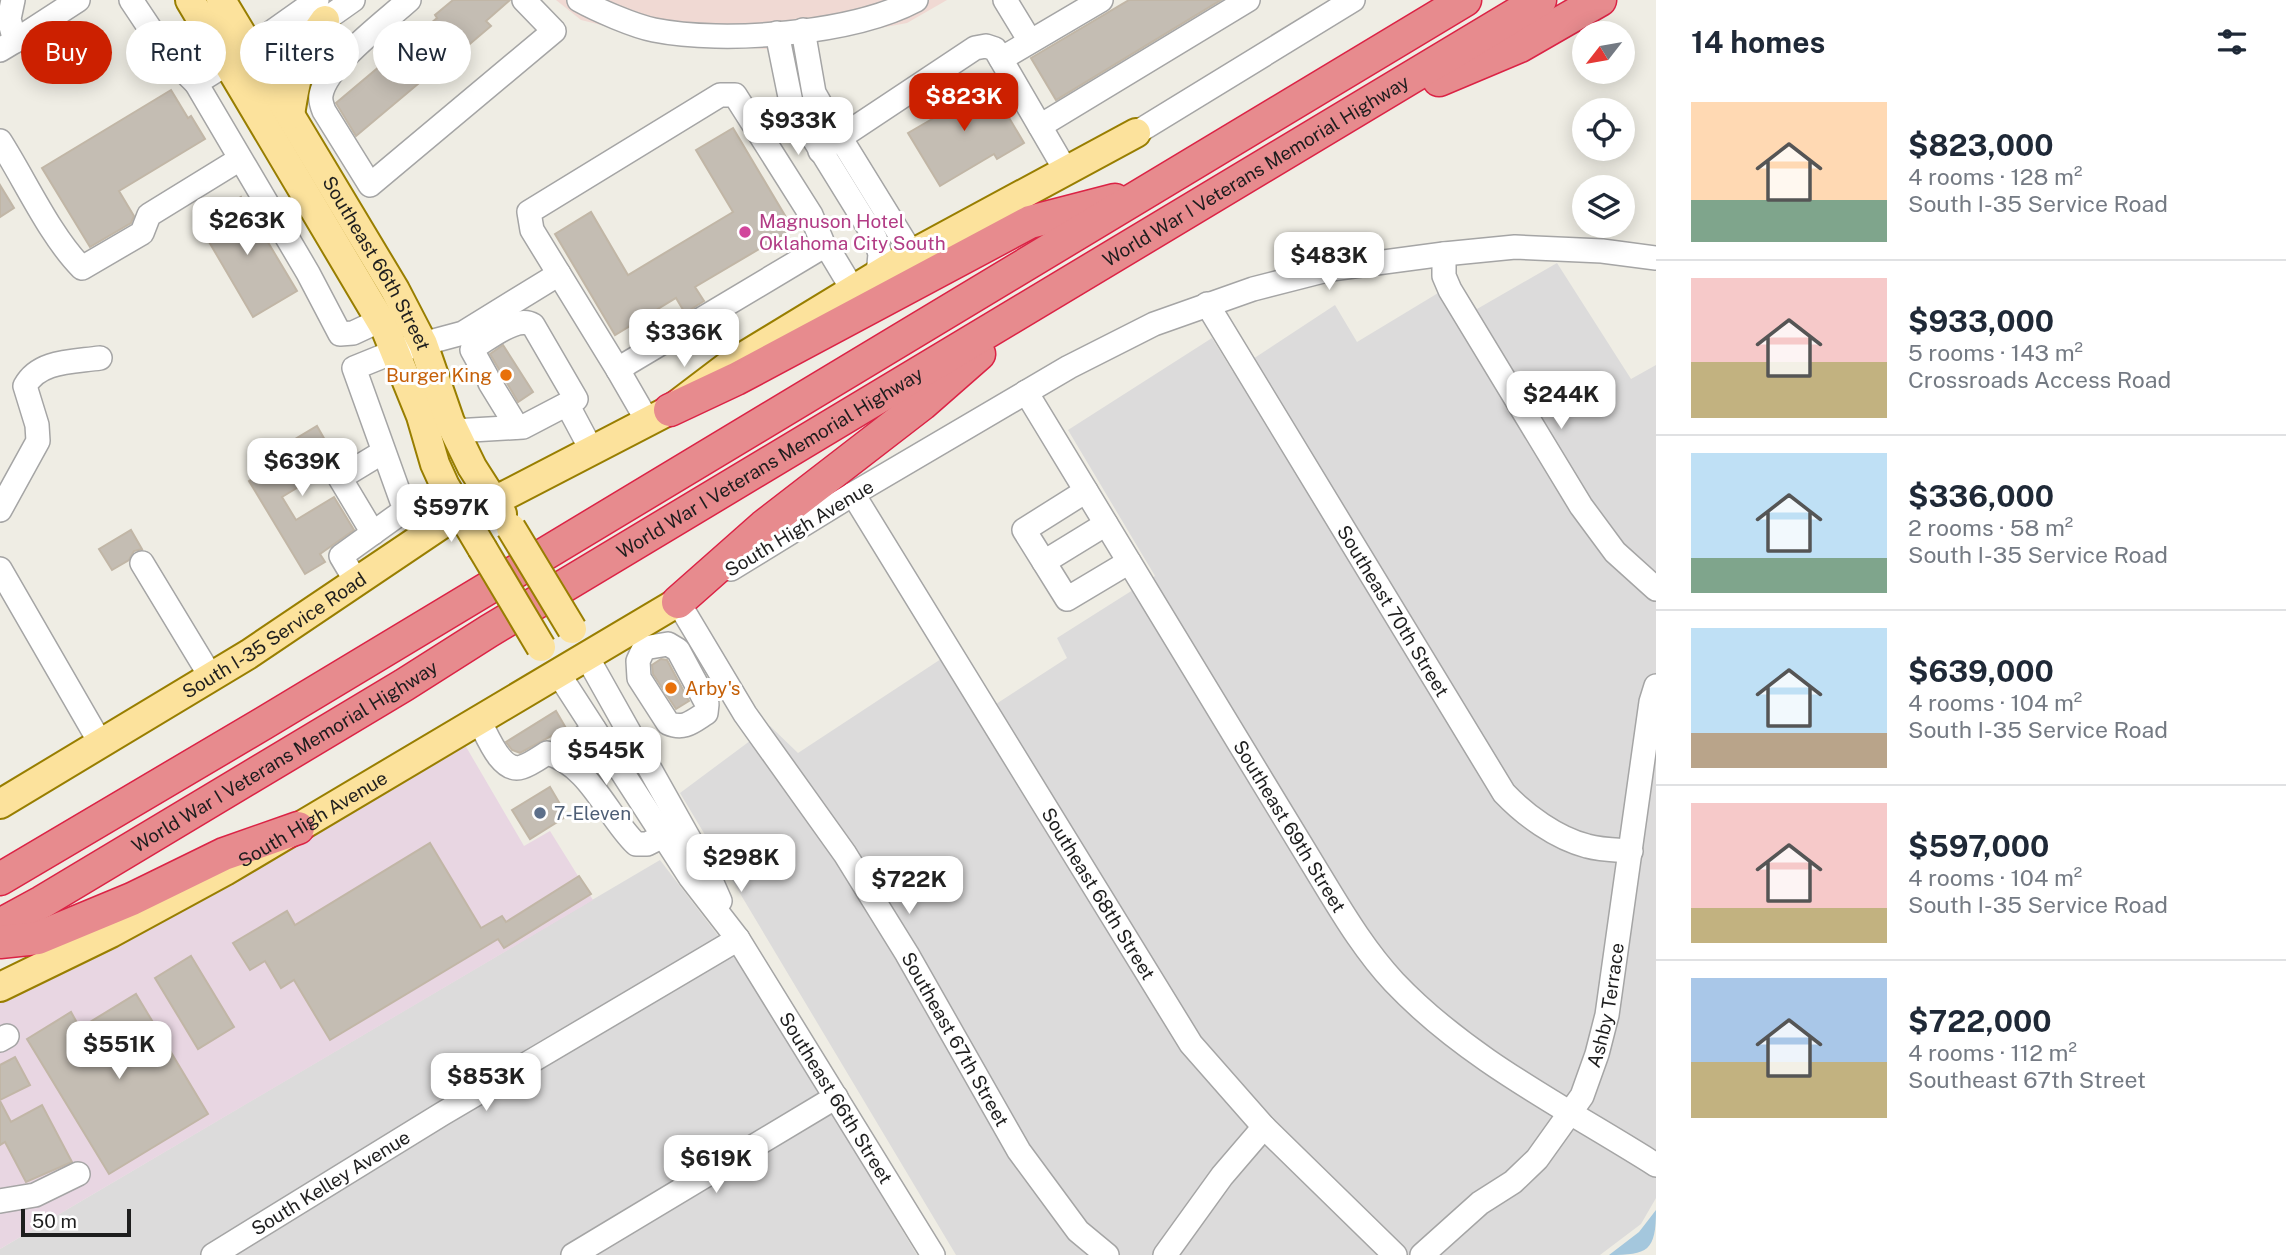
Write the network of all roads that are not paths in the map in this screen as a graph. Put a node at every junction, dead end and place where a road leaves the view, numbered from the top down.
1 (13, 0) edge
2 (78, 0) edge
3 (131, 0) edge
4 (190, 0) edge
5 (222, 0) edge
6 (353, 0) edge
7 (409, 0) edge
8 (579, 0) edge
9 (1005, 0) edge
10 (1101, 0) edge
11 (1248, 0) edge
12 (1353, 0) edge
13 (1437, 0) edge
14 (1465, 0) edge
15 (1541, 0) edge
16 (1600, 0) edge
17 (908, 2) edge
18 (538, 5) edge
19 (321, 10) edge
20 (145, 21) edge
21 (305, 21) edge
22 (803, 30) junction
23 (777, 33) junction
24 (1030, 41) junction
25 (8, 45) edge
26 (240, 52) edge
27 (1379, 52) junction
28 (1001, 58) junction
29 (240, 59) edge
30 (196, 84) edge
31 (253, 84) edge
32 (262, 84) edge
33 (290, 115) junction
34 (1338, 122) junction
35 (1040, 126) junction
36 (1136, 133) joint
37 (840, 138) junction
38 (0, 141) edge
39 (820, 151) junction
40 (240, 159) junction
41 (1066, 171) junction
42 (296, 178) junction
43 (1150, 191) junction
44 (263, 197) junction
45 (824, 246) junction
46 (342, 254) junction
47 (912, 254) junction
48 (1444, 254) junction
49 (1656, 258) edge
50 (308, 273) junction
51 (559, 274) junction
52 (878, 275) junction
53 (853, 290) junction
54 (1035, 304) junction
55 (1208, 304) junction
56 (381, 320) junction
57 (423, 344) junction
58 (396, 351) junction
59 (100, 358) dead end
60 (618, 370) junction
61 (1026, 392) junction
62 (568, 404) junction
63 (659, 416) junction
64 (517, 427) junction
65 (454, 430) junction
66 (592, 451) junction
67 (383, 452) junction
68 (1086, 491) junction
69 (853, 494) junction
70 (494, 500) junction
71 (0, 510) edge
72 (462, 514) junction
73 (1106, 524) junction
74 (373, 533) junction
75 (1044, 562) junction
76 (1129, 562) junction
77 (142, 563) dead end
78 (0, 569) edge
79 (357, 583) junction
80 (1656, 589) edge
81 (678, 602) junction
82 (638, 639) junction
83 (703, 643) junction
84 (681, 656) junction
85 (587, 657) junction
86 (558, 673) junction
87 (211, 677) junction
88 (1656, 686) edge
89 (479, 720) junction
90 (594, 729) junction
91 (101, 744) junction
92 (559, 756) junction
93 (619, 767) junction
94 (591, 787) junction
95 (642, 803) junction
96 (0, 804) edge
97 (615, 819) junction
98 (298, 828) junction
99 (663, 836) junction
100 (1631, 851) junction
101 (0, 879) edge
102 (0, 925) edge
103 (738, 939) junction
104 (0, 942) edge
105 (0, 987) edge
106 (836, 1097) junction
107 (1571, 1112) junction
108 (1264, 1127) junction
109 (1656, 1165) edge
110 (78, 1174) dead end
111 (0, 1201) edge
112 (213, 1255) edge
113 (573, 1255) edge
114 (933, 1255) edge
115 (1108, 1255) edge
116 (1165, 1255) edge
117 (1395, 1255) edge
118 (1422, 1255) edge

1 - 25 street
2 - 25 street
3 - 20 street
4 - 29 main road, Southeast 66th Street
5 - 26 main road, Southeast 66th Street
6 - 19 street
7 - 18 street
8 - 23 street
9 - 24 street
10 - 24 street
11 - 35 street
12 - 36 street
13 - 27 highway
14 - 27 highway, World War I Veterans Memorial Highway
15 - 34 highway, World War I Veterans Memorial Highway
16 - 34 highway
17 - 22 street
19 - 21 street
19 - 33 main road
22 - 23 street
22 - 37 street
23 - 39 street
24 - 28 street
27 - 43 highway, World War I Veterans Memorial Highway
28 - 35 street
28 - 37 street
30 - 40 street
31 - 42 main road, Southeast 66th Street
32 - 33 main road, Southeast 66th Street
33 - 57 main road, Southeast 66th Street
34 - 54 highway, World War I Veterans Memorial Highway
35 - 41 street
36 - 41 main road, South I-35 Service Road
37 - 39 street
37 - 47 street
38 - 40 street
39 - 52 street
40 - 44 street
41 - 47 main road, South I-35 Service Road
42 - 44 street
42 - 46 main road, Southeast 66th Street
43 - 63 highway
43 - 101 highway, World War I Veterans Memorial Highway
44 - 50 street
45 - 51 street
45 - 53 street
45 - 60 street
46 - 50 street
46 - 56 main road, Southeast 66th Street
47 - 52 main road, South I-35 Service Road
48 - 49 street, South High Avenue
48 - 55 street, South High Avenue
48 - 80 street
50 - 56 street
51 - 57 street
51 - 60 street
52 - 53 main road, South I-35 Service Road
53 - 63 main road, South I-35 Service Road
54 - 81 highway
54 - 102 highway, World War I Veterans Memorial Highway
55 - 61 street, South High Avenue
55 - 100 street, Southeast 70th Street
56 - 58 main road, Southeast 66th Street
57 - 58 street
57 - 65 main road, Southeast 66th Street
58 - 67 street
58 - 72 main road, Southeast 66th Street
59 - 71 street
60 - 63 street
61 - 68 street, Southeast 69th Street
61 - 69 street, South High Avenue
62 - 64 street
62 - 64 street
62 - 66 street
63 - 66 main road, South I-35 Service Road
64 - 65 street
65 - 70 main road, Southeast 66th Street
66 - 70 main road, South I-35 Service Road
67 - 74 street
67 - 74 street
68 - 73 street, Southeast 69th Street
68 - 75 street
69 - 81 street, South High Avenue
69 - 108 street, Southeast 68th Street
70 - 72 main road, South I-35 Service Road
70 - 85 main road, Southeast 66th Street, bridge
72 - 79 main road, South I-35 Service Road
72 - 86 main road, Southeast 66th Street, bridge
73 - 75 street
73 - 76 street, Southeast 69th Street
74 - 79 street
75 - 76 street
76 - 107 street, Southeast 69th Street
77 - 87 street
78 - 91 street
79 - 87 main road, South I-35 Service Road
81 - 82 main road, South High Avenue
81 - 83 street, Southeast 67th Street
82 - 84 street
82 - 84 street
82 - 85 main road, South High Avenue
83 - 84 street
83 - 115 street, Southeast 67th Street
85 - 86 main road, South High Avenue
85 - 103 street, Southeast 66th Street
86 - 89 main road, South High Avenue
86 - 90 street, Southeast 66th Street
87 - 91 main road, South I-35 Service Road
88 - 100 street, Ashby Terrace
89 - 92 street
89 - 98 main road, South High Avenue
90 - 92 street
90 - 93 street, Southeast 66th Street
91 - 96 main road, South I-35 Service Road
92 - 94 street
93 - 94 street
93 - 95 street, Southeast 66th Street
94 - 97 street
95 - 97 street
95 - 99 street, Southeast 66th Street
97 - 99 street
98 - 104 highway
98 - 105 main road, South High Avenue
99 - 103 street, Southeast 66th Street
100 - 107 street, Ashby Terrace
103 - 106 street, Southeast 66th Street
103 - 112 street, South Kelley Avenue
106 - 113 street
106 - 114 street, Southeast 66th Street
107 - 109 street, Southeast 69th Street
107 - 118 street, Ashby Terrace
108 - 116 street
108 - 117 street, Southeast 68th Street
110 - 111 street

